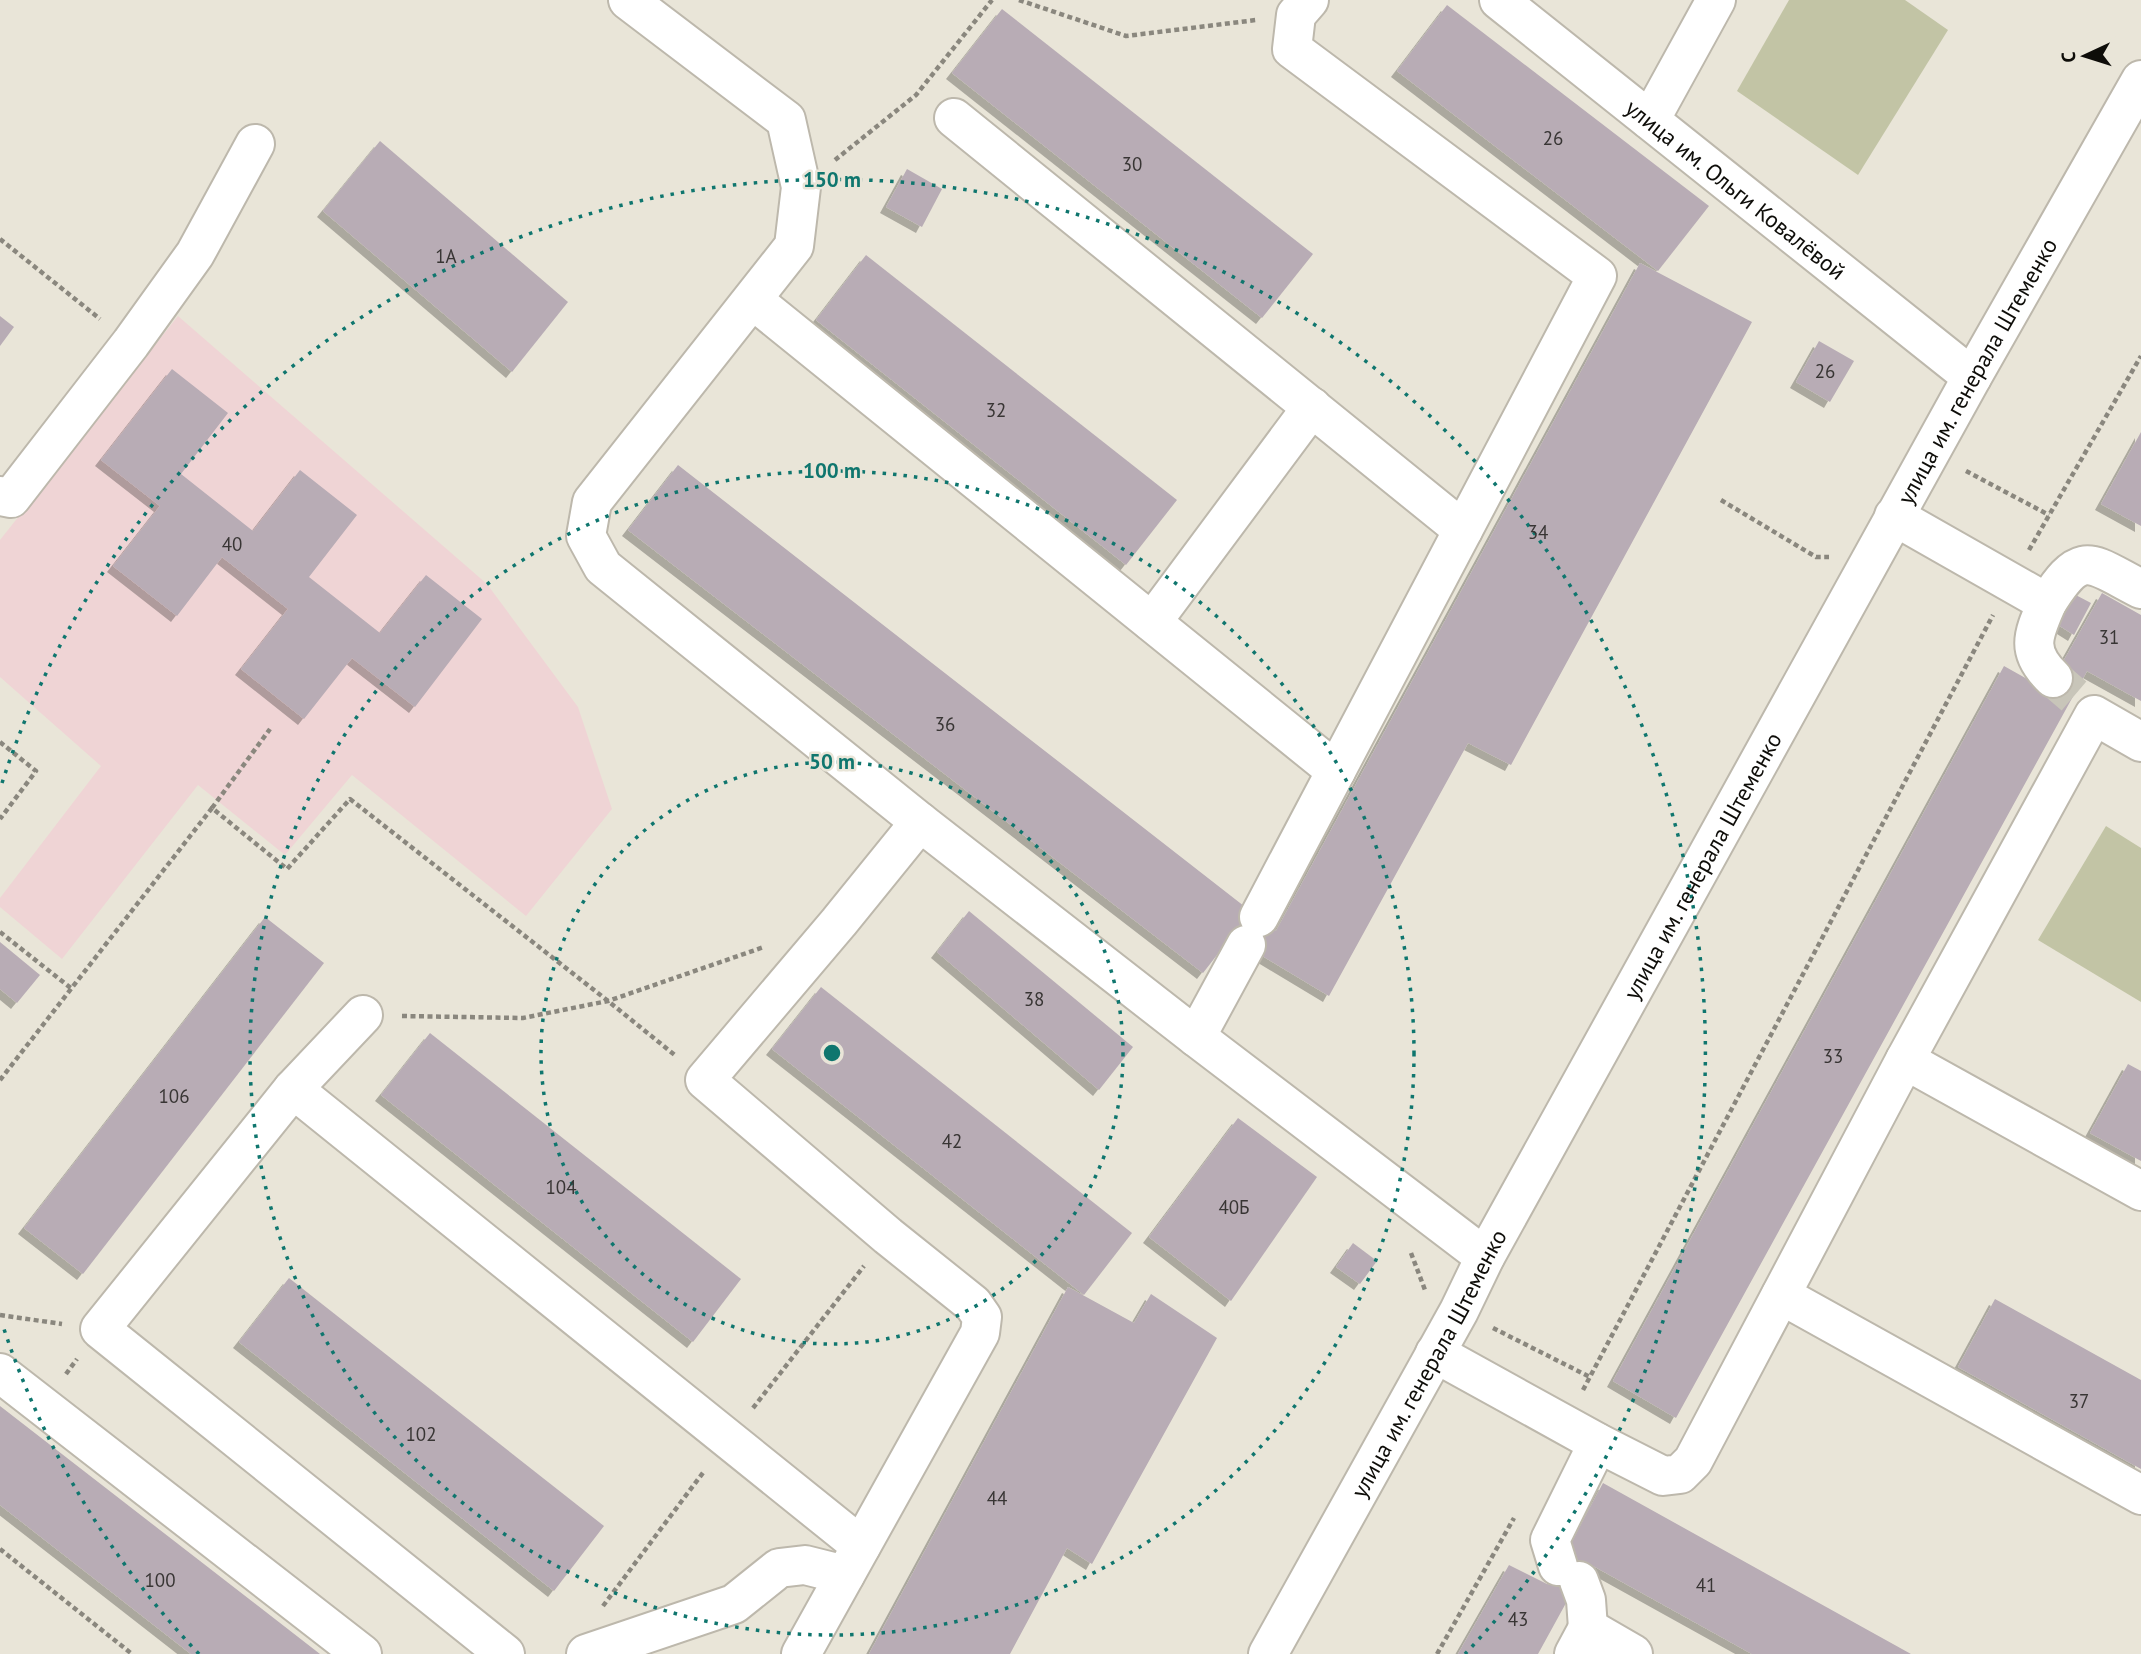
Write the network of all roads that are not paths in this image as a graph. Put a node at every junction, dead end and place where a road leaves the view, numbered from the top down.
1 (628, 0) edge
2 (1499, 0) edge
3 (1716, 0) edge
4 (1302, 7) edge
5 (2141, 79) edge
6 (954, 118) dead end
7 (1650, 120) junction
8 (255, 144) dead end
9 (753, 300) junction
10 (1972, 377) junction
11 (1312, 407) junction
12 (0, 496) edge
13 (1894, 516) junction
14 (1463, 530) junction
15 (2141, 589) edge
16 (2046, 603) junction
17 (1152, 622) junction
18 (2074, 696) junction
19 (2141, 742) edge
20 (1336, 771) junction
21 (920, 822) junction
22 (363, 1015) road end
23 (1196, 1037) junction
24 (1905, 1060) junction
25 (293, 1088) junction
26 (2141, 1191) edge
27 (1485, 1257) junction
28 (1781, 1295) junction
29 (1435, 1353) junction
30 (0, 1373) edge
31 (1582, 1434) junction
32 (2141, 1495) edge
33 (853, 1561) junction
34 (1581, 1641) edge
35 (362, 1654) edge
36 (505, 1654) edge
37 (586, 1654) edge
38 (801, 1654) edge
39 (1268, 1654) edge
40 (1633, 1654) edge

1 - 9 street
2 - 7 street, улица им. Ольги Ковалёвой
3 - 7 street
4 - 14 street
5 - 10 street, улица им. генерала Штеменко
6 - 11 street
7 - 10 street, улица им. Ольги Ковалёвой
8 - 12 street
9 - 17 street
9 - 21 street
10 - 13 street, улица им. генерала Штеменко
11 - 14 street
11 - 17 street
13 - 16 street
13 - 27 street, улица им. генерала Штеменко
14 - 20 street
15 - 16 street
16 - 18 street
17 - 20 street
18 - 19 street
18 - 24 street
20 - 23 street
21 - 23 street
21 - 33 street
22 - 25 street
23 - 27 street
24 - 26 street
24 - 28 street
25 - 33 street
25 - 36 street
27 - 29 street, улица им. генерала Штеменко
28 - 31 street
28 - 32 street
29 - 31 street
29 - 39 street, улица им. генерала Штеменко
30 - 35 street
31 - 34 street
33 - 37 street
33 - 38 street
34 - 40 street

